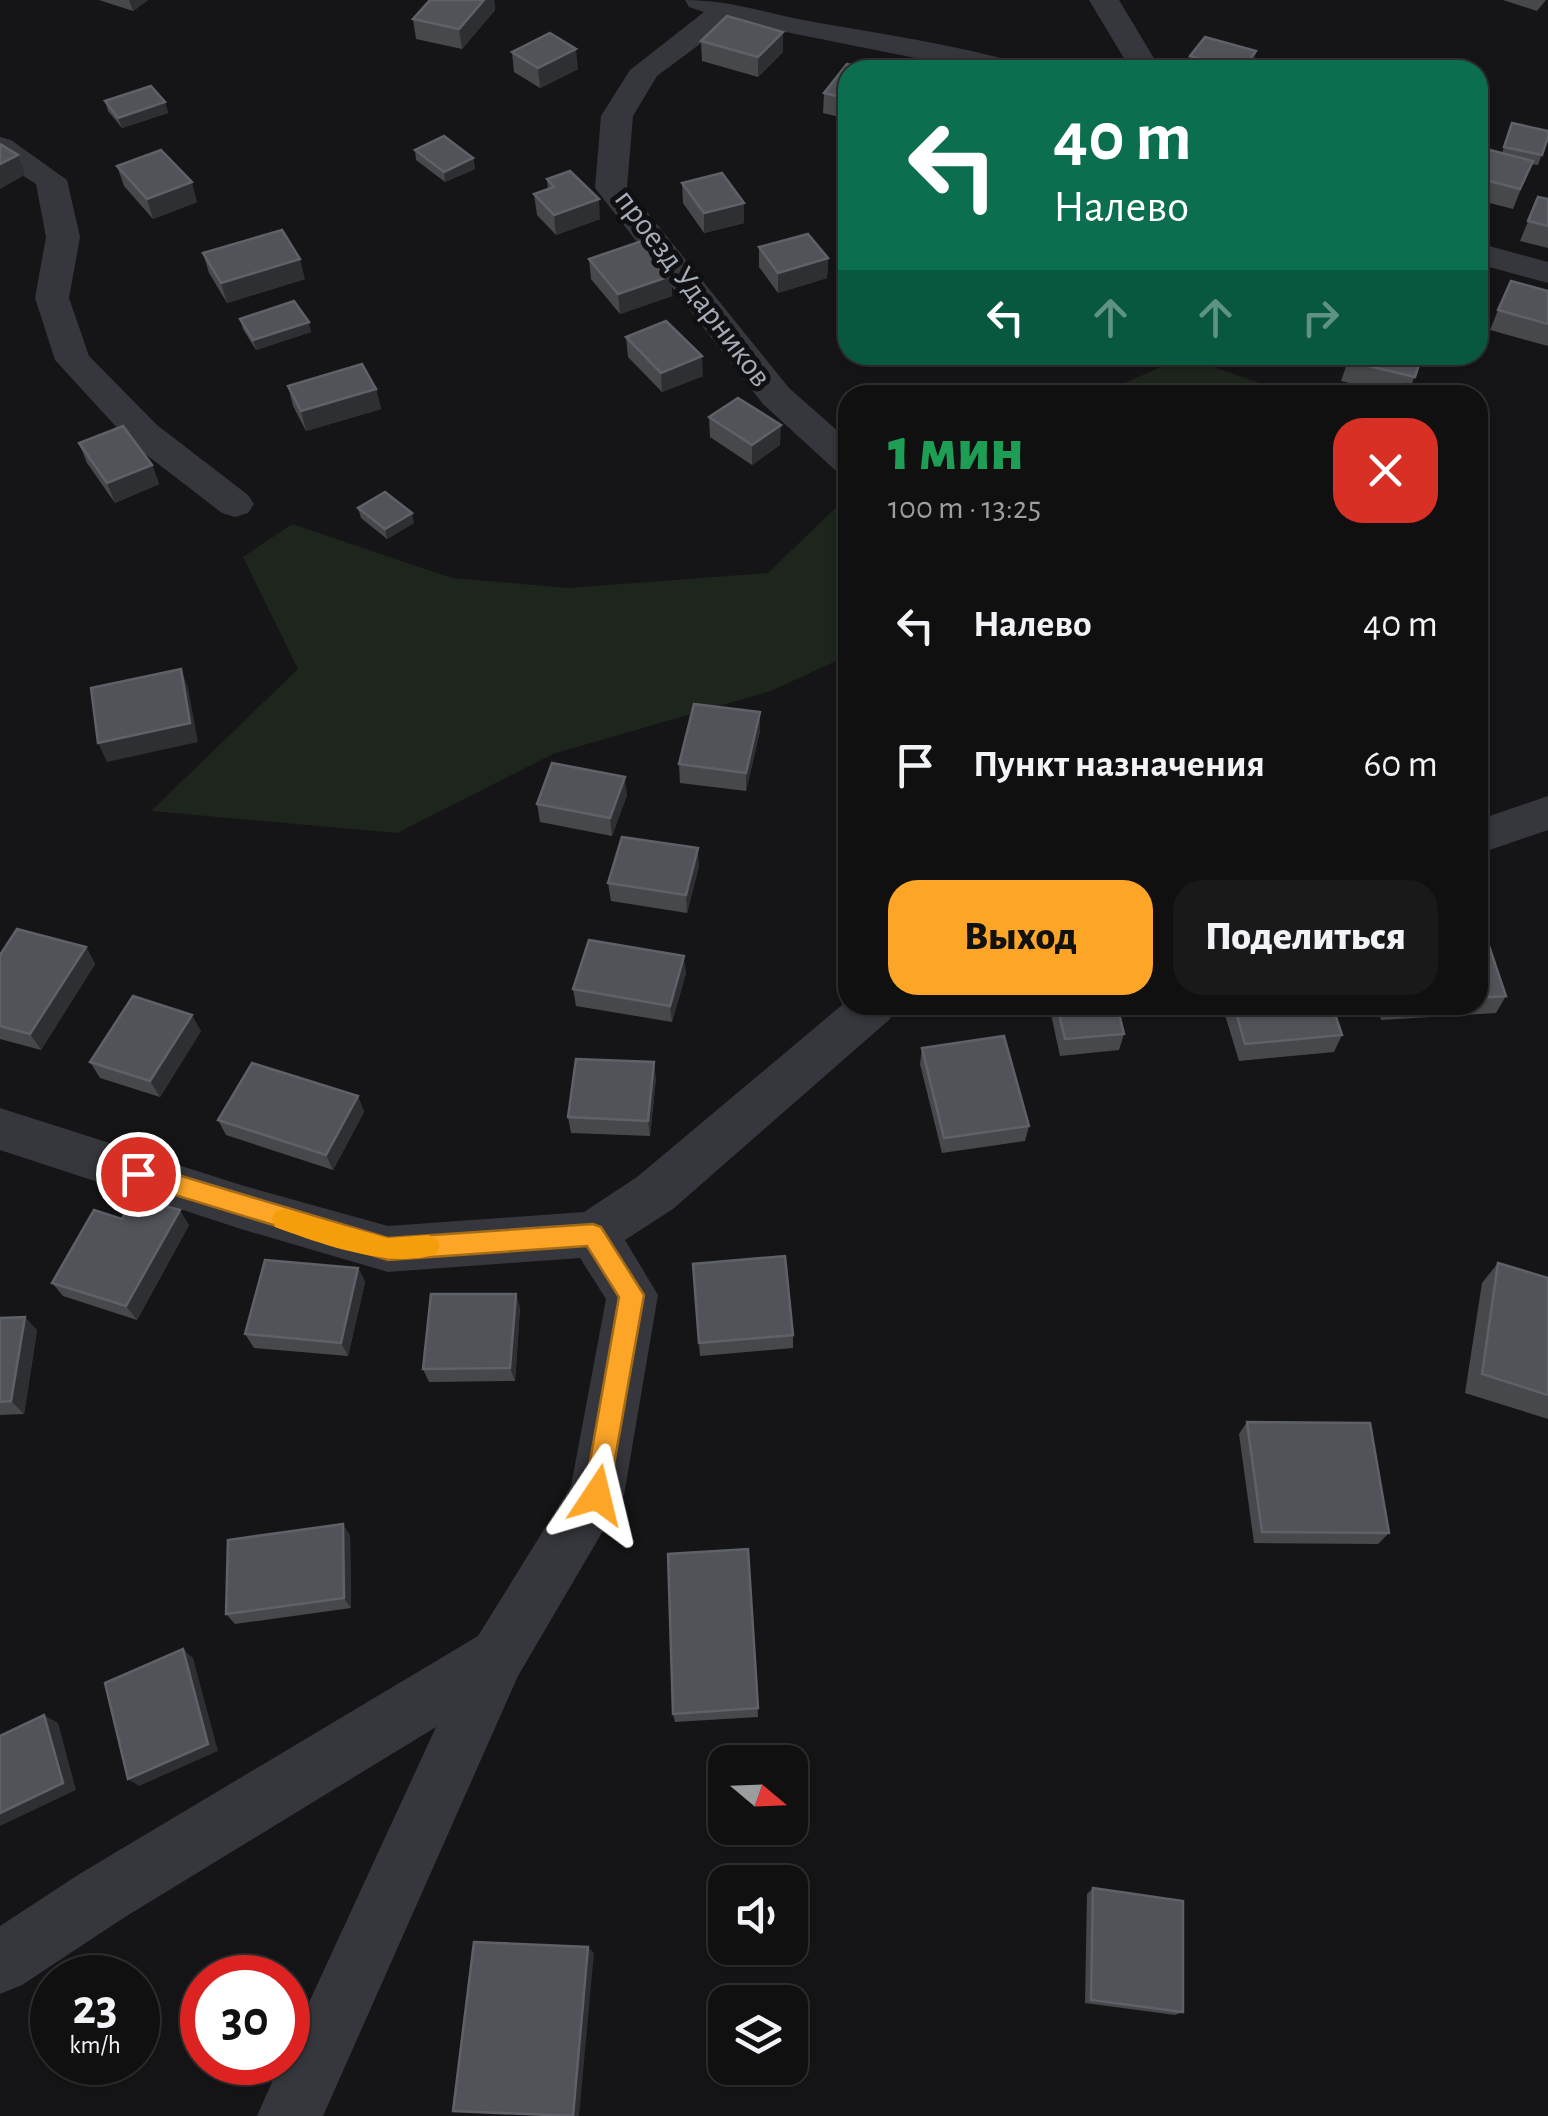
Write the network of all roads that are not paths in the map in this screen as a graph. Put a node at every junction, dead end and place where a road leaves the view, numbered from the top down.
1 (1104, 0) edge
2 (710, 6) edge
3 (980, 60) edge
4 (1140, 60) edge
5 (0, 147) edge
6 (1488, 255) edge
7 (1548, 273) edge
8 (838, 452) edge
9 (235, 504) dead end
10 (1548, 813) edge
11 (1488, 833) edge
12 (862, 1015) edge
13 (0, 1129) edge
14 (593, 1234) junction
15 (498, 1656) junction
16 (0, 1963) edge
17 (290, 2116) edge

1 - 4 street
2 - 3 street
2 - 8 street, проезд Ударников
5 - 9 street
6 - 7 street
10 - 11 street
12 - 14 street
13 - 14 street
14 - 15 street
15 - 16 street
15 - 17 street

